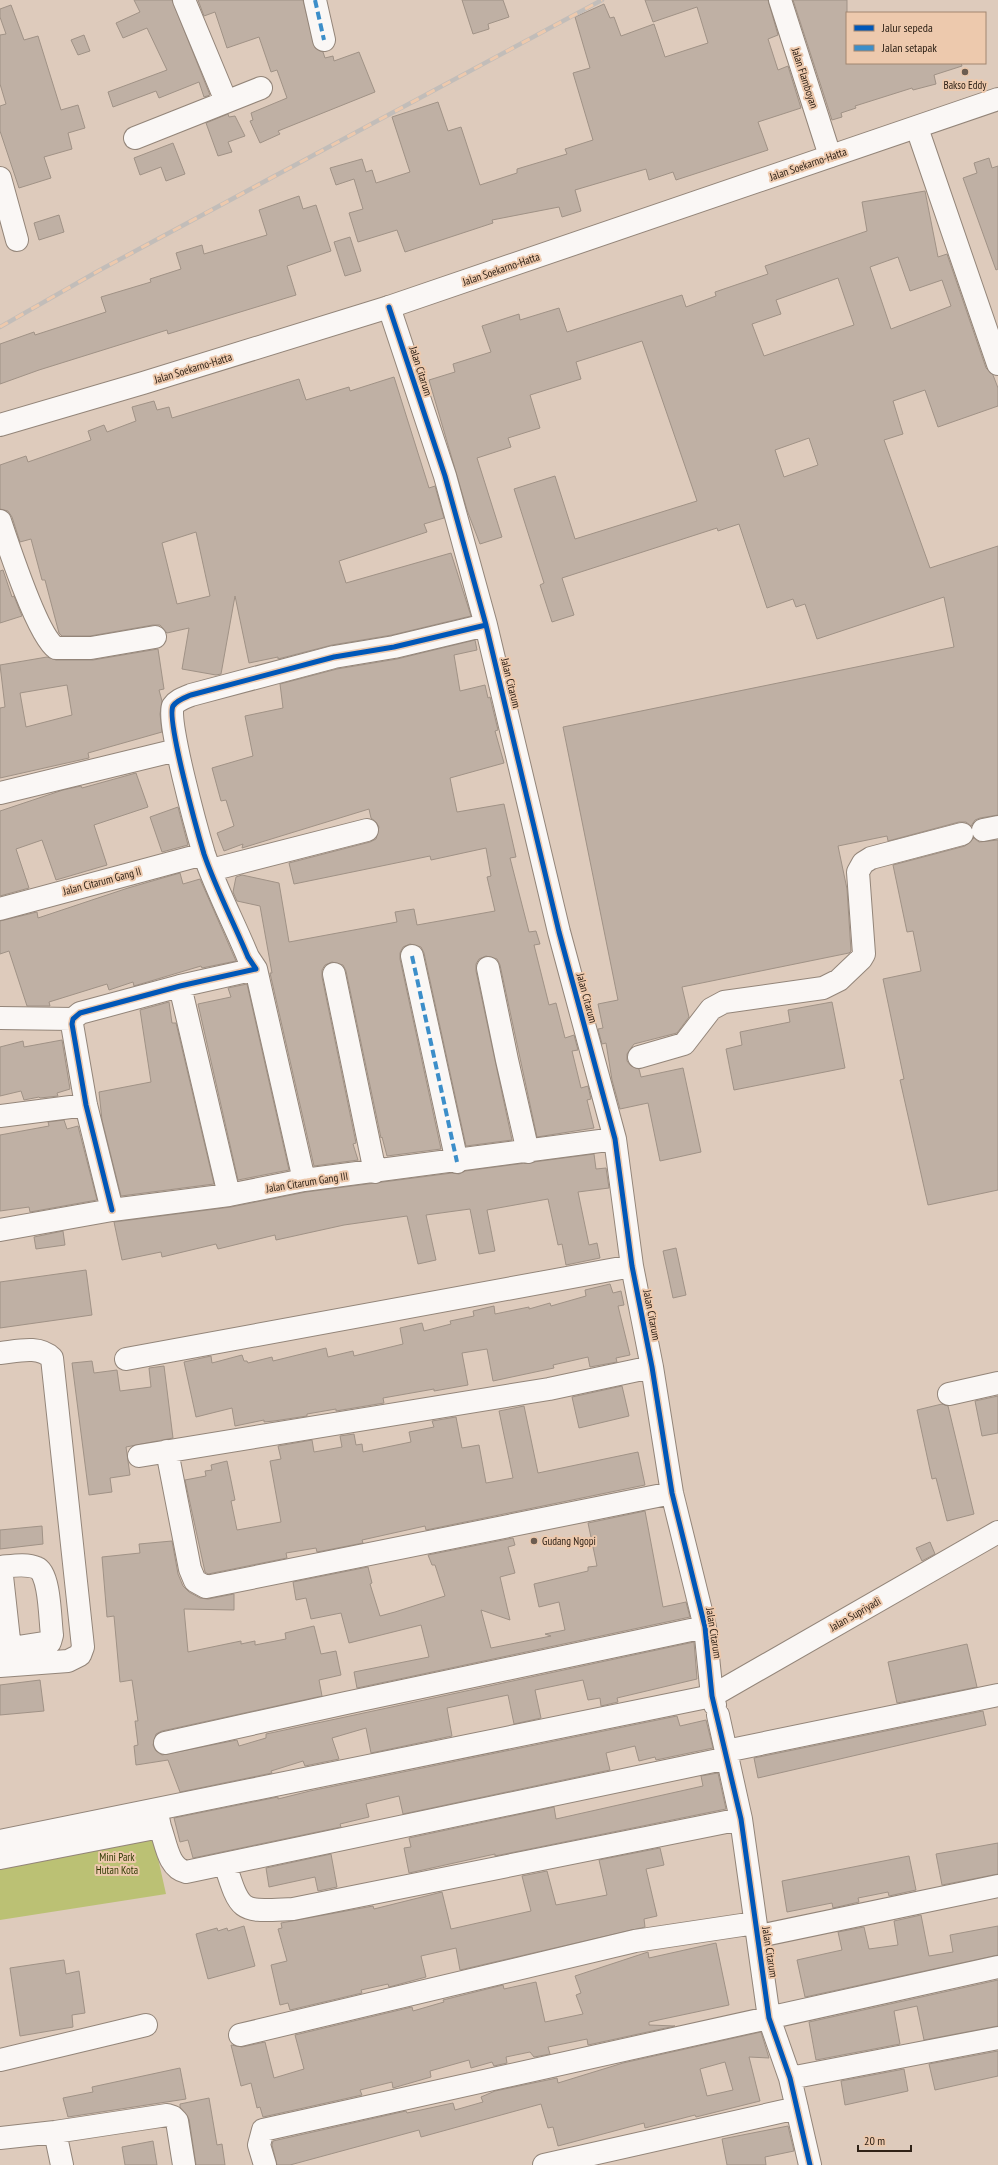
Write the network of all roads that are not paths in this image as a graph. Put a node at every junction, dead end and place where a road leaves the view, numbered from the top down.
1 (184, 0) edge
2 (315, 0) edge
3 (780, 0) edge
4 (324, 40) dead end
5 (261, 88) dead end
6 (998, 99) edge
7 (226, 101) junction
8 (917, 128) junction
9 (135, 138) dead end
10 (830, 156) junction
11 (0, 178) edge
12 (17, 240) dead end
13 (389, 307) junction
14 (998, 364) edge
15 (0, 425) edge
16 (0, 521) edge
17 (486, 626) junction
18 (155, 637) dead end
19 (177, 750) junction
20 (0, 793) edge
21 (367, 830) dead end
22 (962, 834) dead end
23 (208, 862) junction
24 (0, 909) edge
25 (412, 956) dead end
26 (488, 968) dead end
27 (256, 969) junction
28 (334, 974) dead end
29 (180, 986) junction
30 (0, 1018) edge
31 (73, 1019) junction
32 (639, 1056) dead end
33 (86, 1105) junction
34 (0, 1116) edge
35 (614, 1139) junction
36 (528, 1152) junction
37 (457, 1162) junction
38 (375, 1172) junction
39 (304, 1180) junction
40 (229, 1195) junction
41 (112, 1210) junction
42 (0, 1230) edge
43 (632, 1266) junction
44 (0, 1353) edge
45 (126, 1359) dead end
46 (652, 1367) junction
47 (998, 1383) edge
48 (949, 1394) dead end
49 (166, 1451) junction
50 (139, 1456) dead end
51 (672, 1493) junction
52 (998, 1532) edge
53 (0, 1567) edge
54 (705, 1627) junction
55 (3, 1655) edge
56 (998, 1695) edge
57 (715, 1705) junction
58 (165, 1743) dead end
59 (727, 1754) junction
60 (158, 1819) junction
61 (741, 1819) junction
62 (0, 1841) edge
63 (0, 1858) edge
64 (225, 1864) junction
65 (998, 1886) edge
66 (757, 1930) junction
67 (998, 1967) edge
68 (769, 2018) junction
69 (146, 2025) dead end
70 (240, 2035) dead end
71 (998, 2038) edge
72 (0, 2060) edge
73 (790, 2078) junction
74 (797, 2108) junction
75 (55, 2132) junction
76 (0, 2138) edge
77 (62, 2165) edge
78 (184, 2165) edge
79 (265, 2165) edge
80 (544, 2165) edge
81 (810, 2165) edge

1 - 7 street
2 - 4 street
3 - 10 street, Jalan Flamboyan
5 - 7 street
6 - 8 street, Jalan Soekarno-Hatta
7 - 9 street
8 - 10 street, Jalan Soekarno-Hatta
8 - 14 street
10 - 13 street, Jalan Soekarno-Hatta
11 - 12 street
13 - 15 street, Jalan Soekarno-Hatta
13 - 17 street, Jalan Citarum
16 - 18 street
17 - 19 street
17 - 35 street, Jalan Citarum
19 - 20 street
19 - 23 street
21 - 23 street, Jalan Citarum Gang II
22 - 32 street
23 - 24 street, Jalan Citarum Gang II
23 - 27 street
25 - 37 street
26 - 36 street
27 - 29 street
27 - 39 street
28 - 38 street
29 - 31 street
29 - 40 street
30 - 31 street
31 - 33 street
33 - 34 street
33 - 41 street
35 - 36 street, Jalan Citarum Gang III
35 - 43 street, Jalan Citarum
36 - 37 street, Jalan Citarum Gang III
37 - 38 street, Jalan Citarum Gang III
38 - 39 street, Jalan Citarum Gang III
39 - 40 street, Jalan Citarum Gang III
40 - 41 street, Jalan Citarum Gang III
41 - 42 street, Jalan Citarum Gang III
43 - 45 street
43 - 46 street, Jalan Citarum
44 - 55 street
46 - 49 street
46 - 51 street, Jalan Citarum
47 - 48 street
49 - 50 street
49 - 51 street
51 - 54 street, Jalan Citarum
52 - 57 street, Jalan Supriyadi
53 - 55 street
53 - 55 street
54 - 57 street, Jalan Citarum
54 - 58 street
56 - 59 street
57 - 59 street, Jalan Citarum
57 - 60 street, Jalan Supriyadi
59 - 61 street, Jalan Citarum
59 - 64 street
60 - 62 street
60 - 63 street
60 - 64 street
61 - 64 street
61 - 66 street, Jalan Citarum
65 - 66 street
66 - 68 street, Jalan Citarum
66 - 70 street
67 - 68 street
68 - 73 street, Jalan Citarum
68 - 79 street
69 - 72 street
71 - 73 street
73 - 74 street, Jalan Citarum
74 - 80 street
74 - 81 street, Jalan Citarum
75 - 76 street
75 - 77 street
75 - 78 street

